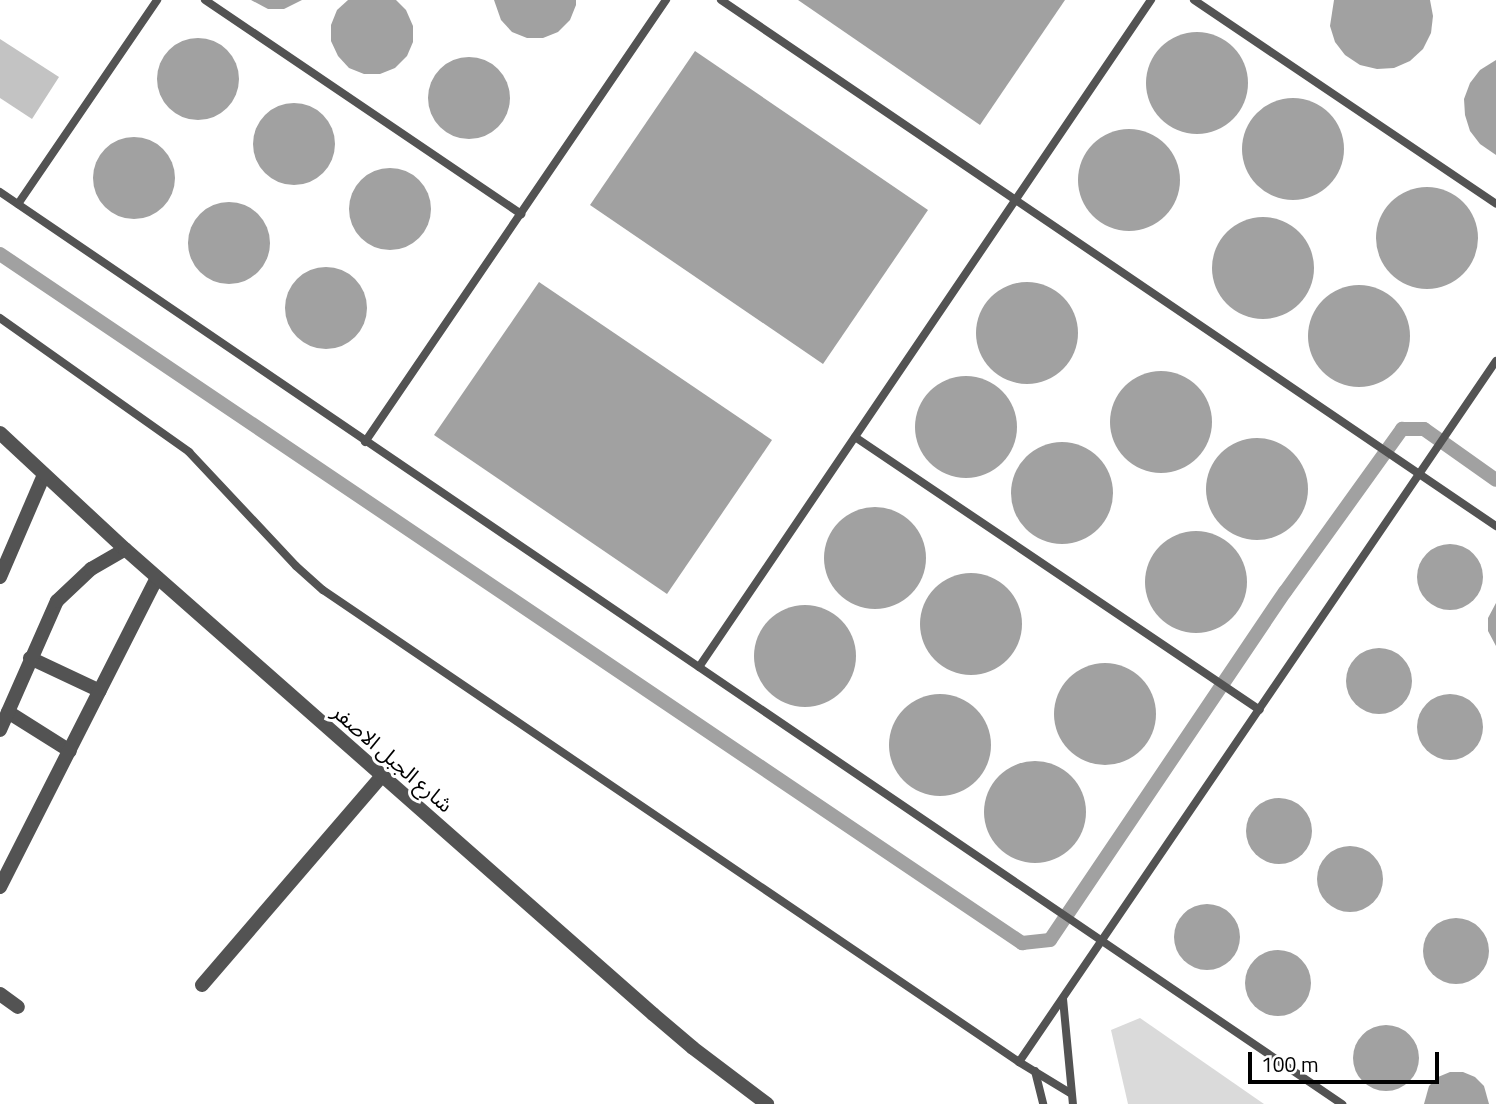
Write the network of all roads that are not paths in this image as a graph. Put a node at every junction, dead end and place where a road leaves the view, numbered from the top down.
1 (156, 0) edge
2 (205, 0) edge
3 (666, 0) edge
4 (721, 0) edge
5 (1151, 0) edge
6 (1194, 0) edge
7 (0, 192) edge
8 (1016, 199) junction
9 (18, 204) junction
10 (1496, 204) edge
11 (521, 214) junction
12 (0, 318) edge
13 (1496, 360) edge
14 (855, 437) junction
15 (2, 439) edge
16 (365, 442) junction
17 (44, 475) junction
18 (1419, 475) junction
19 (1496, 526) edge
20 (124, 549) junction
21 (0, 577) edge
22 (157, 577) junction
23 (30, 658) junction
24 (699, 667) junction
25 (100, 691) junction
26 (1259, 710) junction
27 (8, 712) junction
28 (0, 730) edge
29 (69, 751) junction
30 (382, 776) junction
31 (0, 887) edge
32 (1102, 941) junction
33 (202, 985) dead end
34 (0, 994) edge
35 (1063, 999) junction
36 (18, 1007) dead end
37 (1019, 1062) junction
38 (1035, 1071) junction
39 (1070, 1093) junction
40 (767, 1104) edge
41 (1043, 1104) edge
42 (1073, 1104) edge
43 (1342, 1104) edge

1 - 9 lane
2 - 11 lane
3 - 11 lane
4 - 8 lane
5 - 8 lane
6 - 10 lane
7 - 9 lane
8 - 14 lane
8 - 18 lane
9 - 16 lane
11 - 16 lane
12 - 37 lane
13 - 18 lane
14 - 24 lane
14 - 26 lane
15 - 17 street, شارع الجبل الاصفر
16 - 24 lane
17 - 20 street, شارع الجبل الاصفر
17 - 21 street
18 - 19 lane
18 - 26 lane
20 - 22 street, شارع الجبل الاصفر
20 - 23 street
22 - 25 street
22 - 30 street, شارع الجبل الاصفر
23 - 25 street
23 - 27 street
24 - 32 lane
25 - 29 street
26 - 32 lane
27 - 28 street
27 - 29 street
29 - 31 street
30 - 33 street
30 - 40 street, شارع الجبل الاصفر
32 - 35 lane
32 - 43 lane
34 - 36 street
35 - 37 lane
35 - 39 lane
37 - 38 lane
38 - 39 lane
38 - 41 lane
39 - 42 lane

